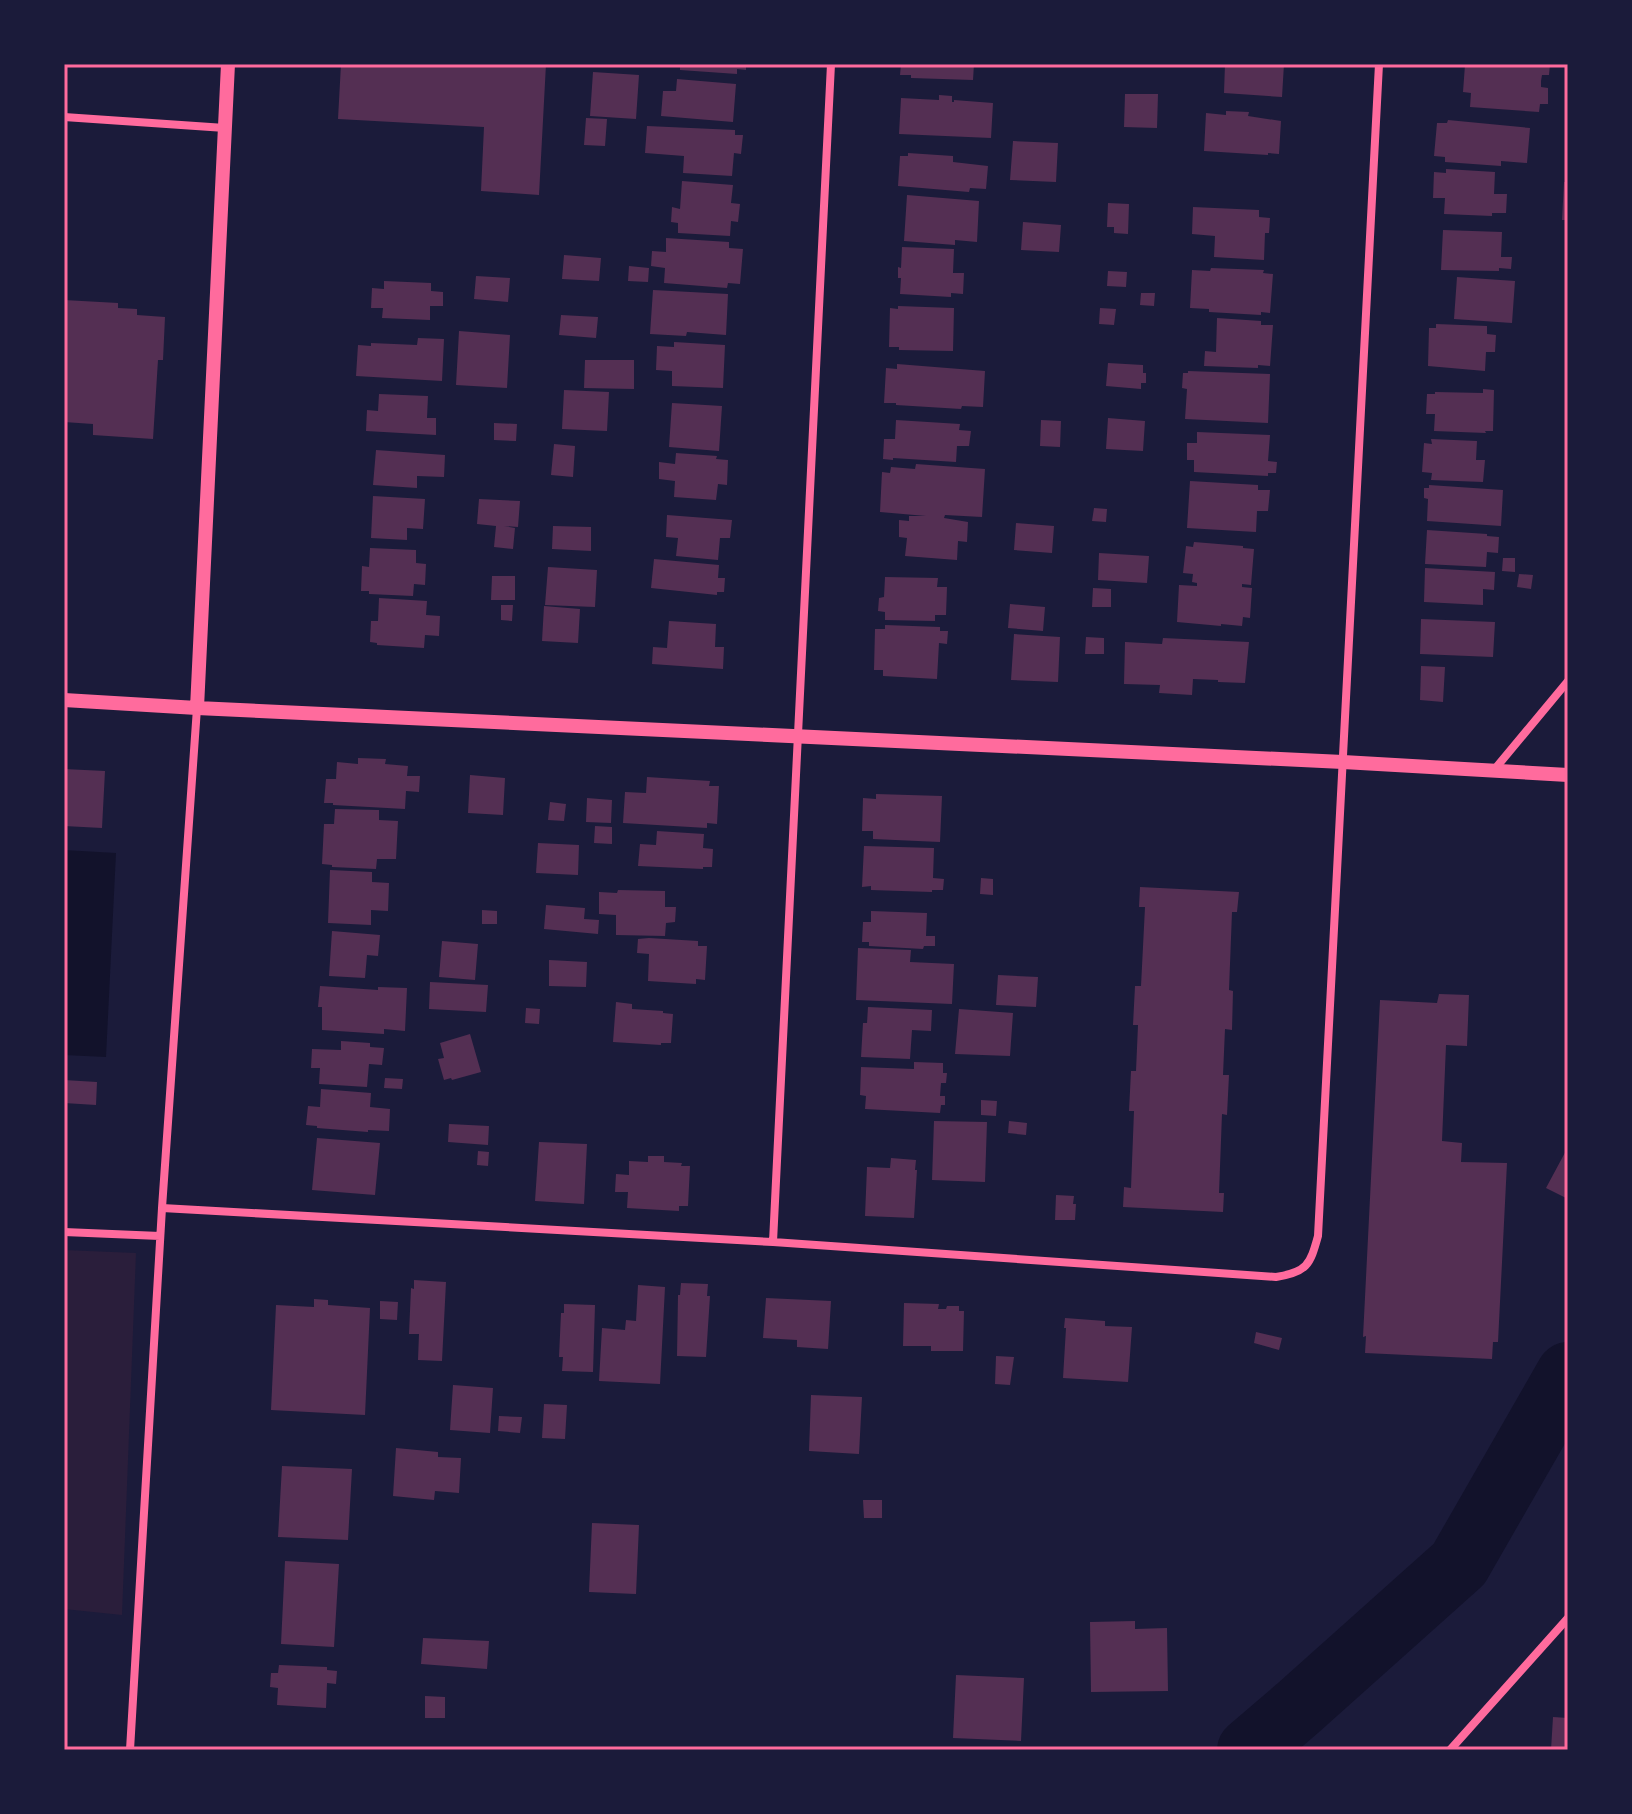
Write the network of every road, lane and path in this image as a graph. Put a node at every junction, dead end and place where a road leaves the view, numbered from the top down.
1 (228, 64) edge
2 (831, 64) edge
3 (1379, 64) edge
4 (64, 117) edge
5 (225, 128) junction
6 (1568, 681) edge
7 (64, 700) edge
8 (197, 708) junction
9 (798, 736) junction
10 (1343, 762) junction
11 (1494, 770) junction
12 (1568, 775) edge
13 (162, 1208) junction
14 (64, 1232) edge
15 (160, 1236) junction
16 (773, 1242) junction
17 (1568, 1618) edge
18 (130, 1750) edge
19 (1450, 1750) edge

1 - 5 street
2 - 9 street
3 - 10 street
4 - 5 street
5 - 8 street
6 - 11 street
7 - 8 street
8 - 9 street
8 - 13 street
9 - 10 street
9 - 16 street
10 - 11 street
10 - 16 street
11 - 12 street
13 - 15 street
13 - 16 street
14 - 15 street
15 - 18 street
17 - 19 street

